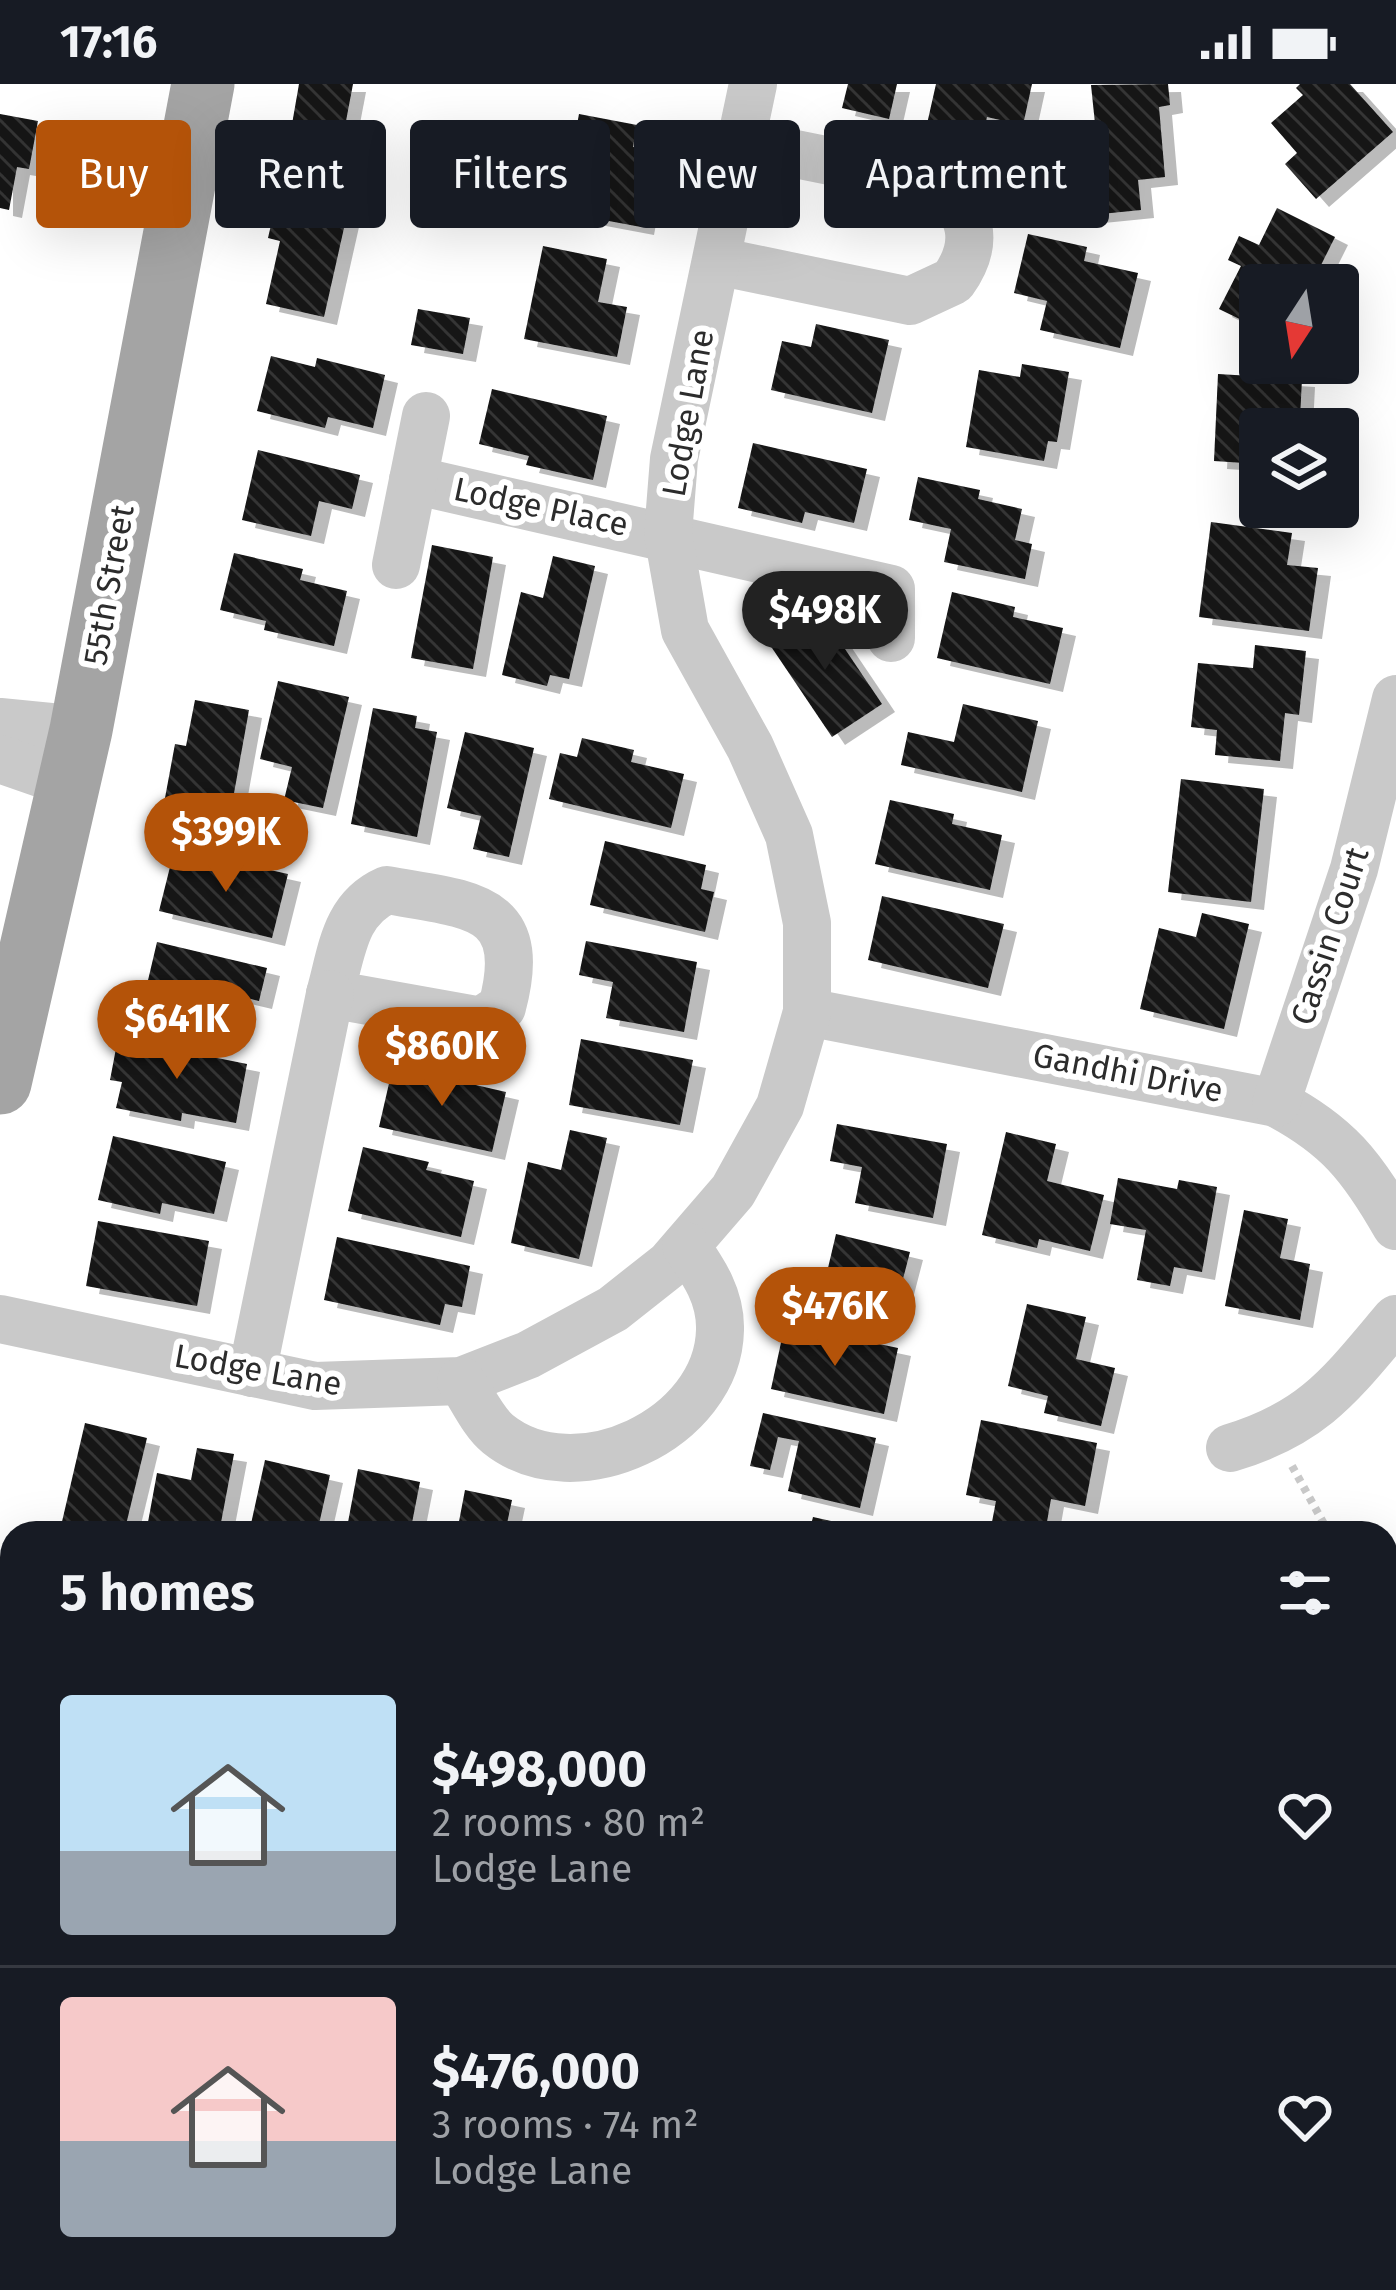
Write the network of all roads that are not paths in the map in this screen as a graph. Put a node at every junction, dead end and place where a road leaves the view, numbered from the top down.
1 (202, 84) edge
2 (753, 84) edge
3 (746, 120) edge
4 (800, 154) edge
5 (724, 228) edge
6 (717, 261) junction
7 (426, 416) dead end
8 (413, 481) junction
9 (668, 535) junction
10 (396, 565) dead end
11 (892, 638) dead end
12 (1396, 698) edge
13 (0, 722) edge
14 (75, 757) junction
15 (0, 759) edge
16 (330, 994) dead end
17 (807, 1012) junction
18 (0, 1083) edge
19 (1276, 1103) junction
20 (1396, 1226) edge
21 (686, 1246) junction
22 (0, 1319) edge
23 (1396, 1319) edge
24 (252, 1373) junction
25 (461, 1381) junction
26 (1230, 1448) dead end

1 - 14 main road, 55th Street
2 - 3 street, Lodge Lane
4 - 6 street
5 - 6 street, Lodge Lane
6 - 9 street, Lodge Lane
7 - 8 street, Lodge Place
8 - 9 street, Lodge Place
8 - 10 street, Lodge Place
9 - 11 street, Lodge Place
9 - 17 street, Lodge Lane
12 - 19 street, Cassin Court
13 - 14 street
14 - 15 street
14 - 18 main road, 55th Street
16 - 24 street
17 - 19 street, Gandhi Drive
17 - 21 street, Lodge Lane
19 - 20 street, Gandhi Drive
21 - 25 street, Lodge Lane
21 - 25 street
22 - 24 street, Lodge Lane
23 - 26 street
24 - 25 street, Lodge Lane

